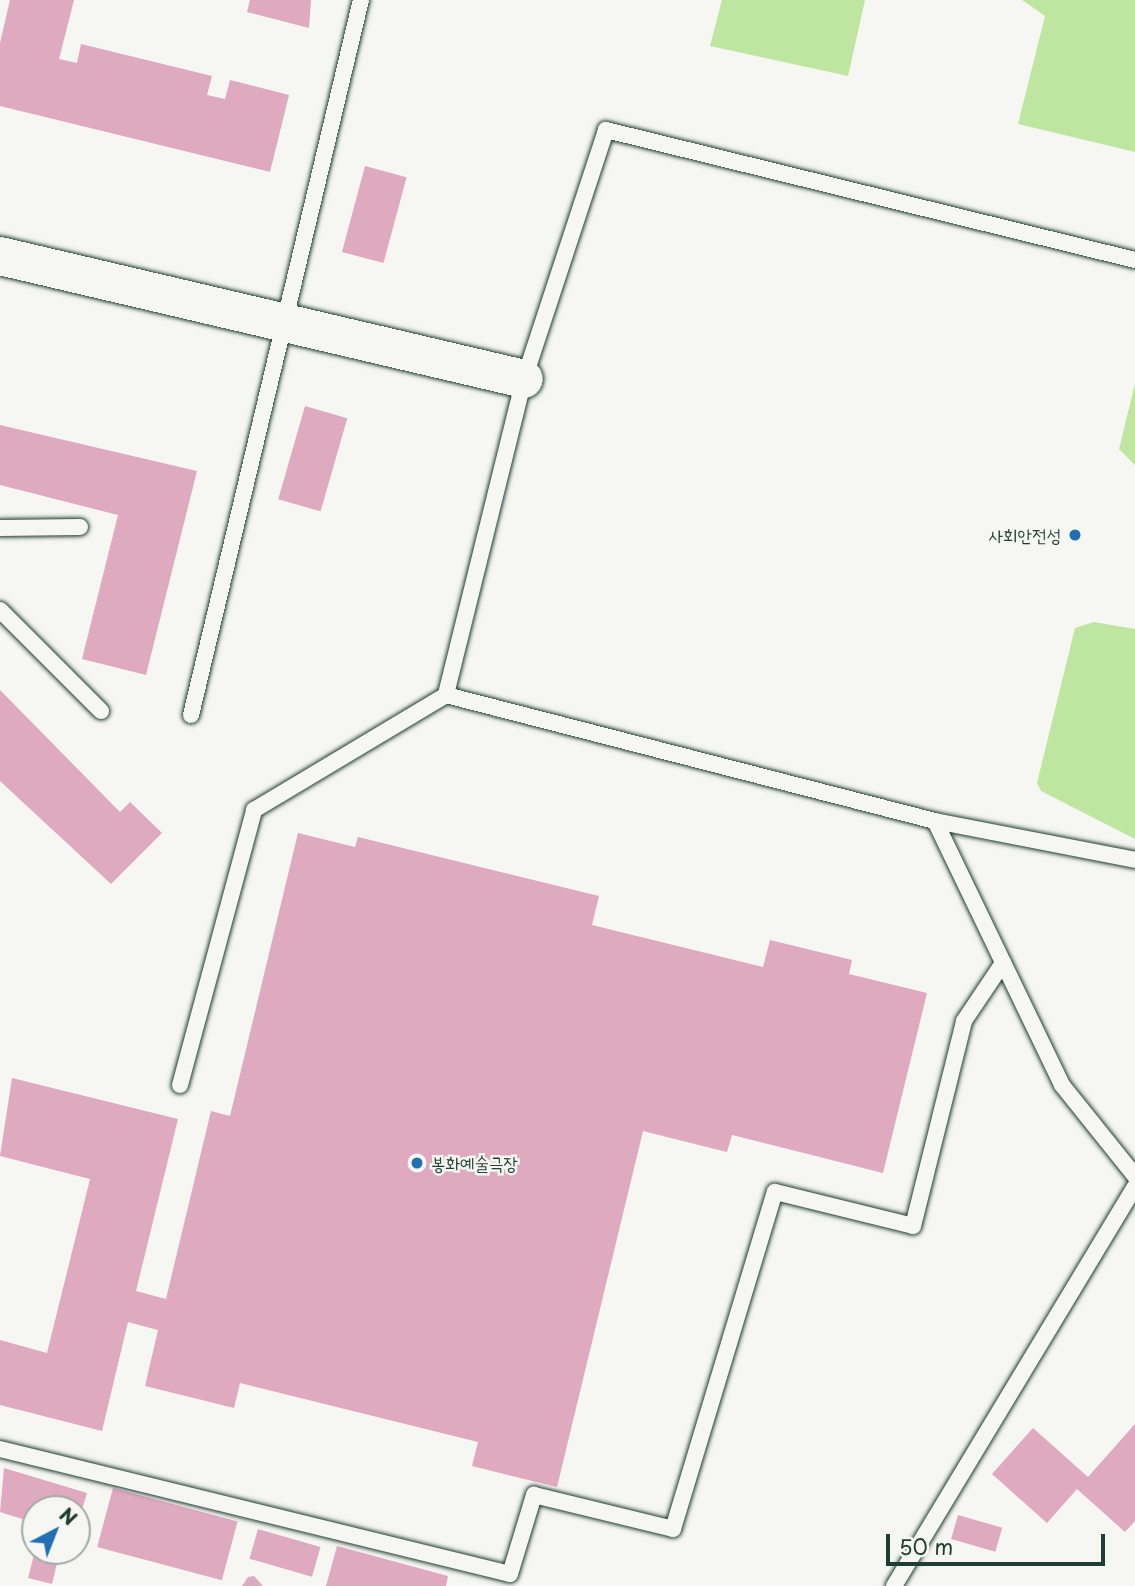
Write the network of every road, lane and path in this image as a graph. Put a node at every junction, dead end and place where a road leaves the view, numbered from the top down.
1 (360, 0) edge
2 (0, 256) edge
3 (1135, 260) edge
4 (284, 321) junction
5 (524, 379) junction
6 (80, 527) dead end
7 (0, 528) edge
8 (0, 610) edge
9 (446, 695) junction
10 (102, 711) dead end
11 (191, 715) dead end
12 (935, 821) junction
13 (1135, 860) edge
14 (1003, 963) junction
15 (180, 1085) dead end
16 (1135, 1176) edge
17 (1135, 1187) edge
18 (0, 1449) edge
19 (894, 1586) edge

1 - 4 lane
2 - 4 street
3 - 5 lane
4 - 5 street
4 - 11 lane
5 - 9 lane
6 - 7 lane
8 - 10 lane
9 - 12 lane
9 - 15 lane
12 - 13 lane
12 - 14 lane
14 - 16 lane
14 - 18 lane
17 - 19 lane

